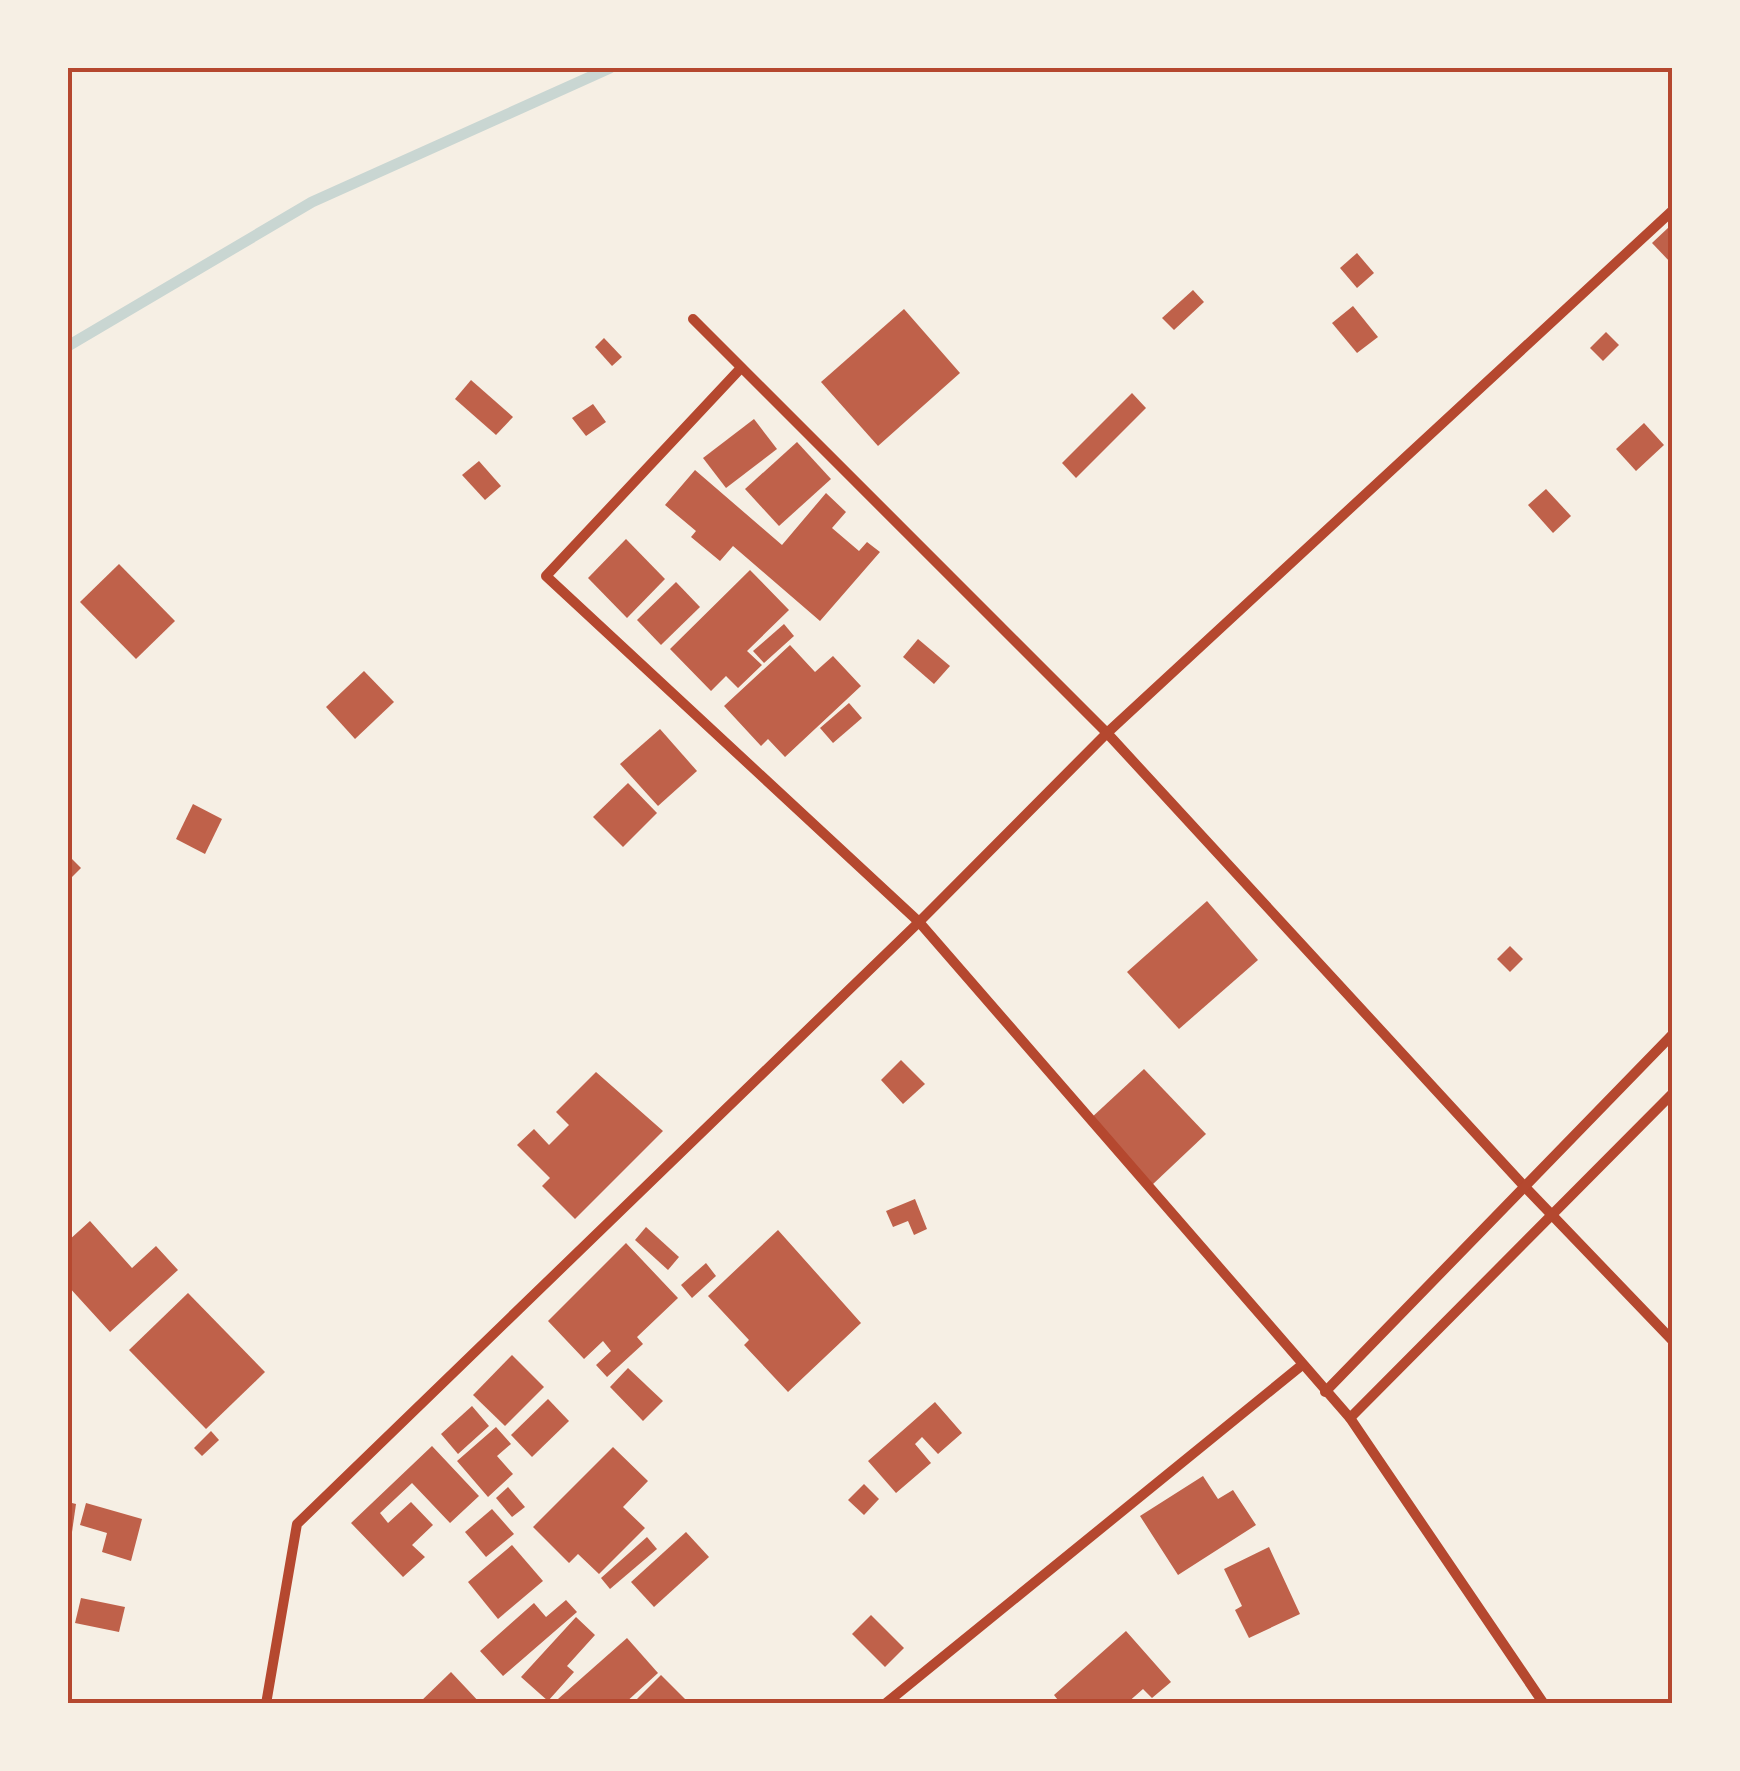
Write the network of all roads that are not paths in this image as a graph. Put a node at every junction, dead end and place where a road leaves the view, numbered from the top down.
1 (1672, 211) edge
2 (693, 319) dead end
3 (740, 369) junction
4 (1106, 733) junction
5 (919, 922) junction
6 (1672, 1035) edge
7 (1672, 1094) edge
8 (1524, 1187) junction
9 (1552, 1215) junction
10 (1672, 1340) edge
11 (1302, 1364) junction
12 (1325, 1392) junction
13 (1350, 1418) junction
14 (266, 1704) edge
15 (885, 1704) edge
16 (1544, 1704) edge

1 - 4 street
2 - 3 street
3 - 4 street
3 - 5 street
4 - 5 street
4 - 8 street
5 - 11 street
5 - 14 street
6 - 8 street
7 - 9 street
8 - 9 street
8 - 12 street
9 - 10 street
9 - 13 street
11 - 12 street
11 - 15 street
12 - 13 street
13 - 16 street

